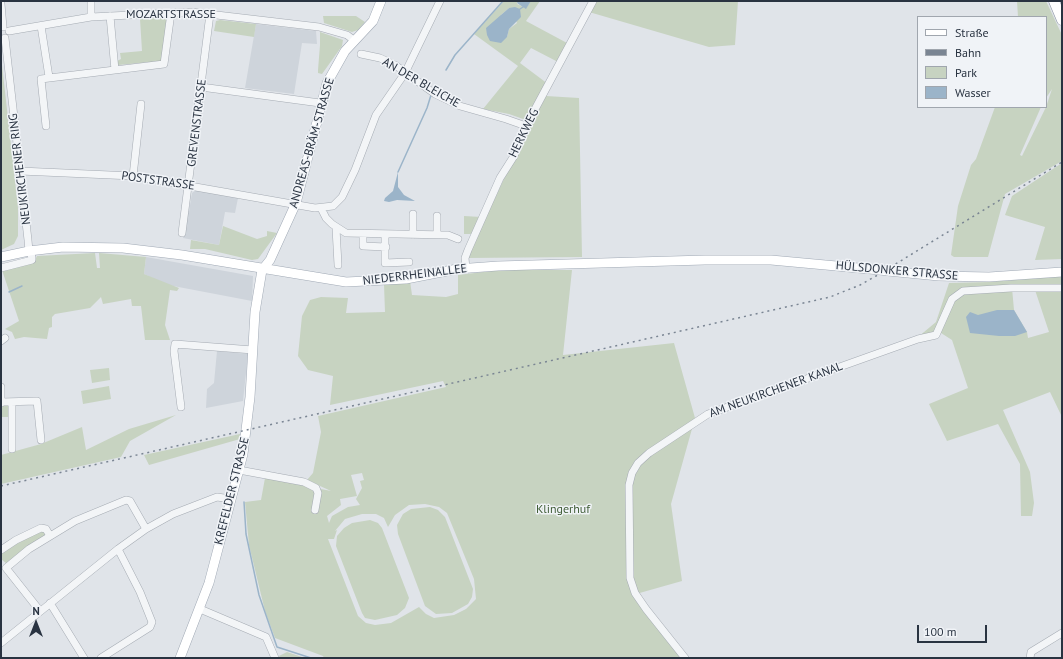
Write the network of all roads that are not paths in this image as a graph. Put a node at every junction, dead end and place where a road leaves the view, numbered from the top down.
1 (91, 1) edge
2 (381, 1) edge
3 (440, 1) edge
4 (592, 1) edge
5 (1054, 1) edge
6 (1, 4) edge
7 (171, 13) junction
8 (210, 14) junction
9 (110, 16) junction
10 (91, 17) junction
11 (1062, 20) edge
12 (41, 26) junction
13 (4, 29) edge
14 (3, 38) edge
15 (355, 41) junction
16 (362, 54) dead end
17 (115, 70) junction
18 (405, 73) junction
19 (50, 77) junction
20 (201, 87) junction
21 (141, 104) dead end
22 (320, 104) junction
23 (46, 126) dead end
24 (526, 126) junction
25 (20, 171) junction
26 (134, 176) junction
27 (189, 185) junction
28 (296, 203) junction
29 (321, 208) junction
30 (413, 214) dead end
31 (437, 216) dead end
32 (336, 228) junction
33 (182, 233) dead end
34 (363, 234) junction
35 (385, 234) junction
36 (413, 235) junction
37 (437, 235) junction
38 (458, 239) dead end
39 (386, 247) junction
40 (29, 251) junction
41 (1, 257) edge
42 (732, 260) joint
43 (409, 262) dead end
44 (338, 265) dead end
45 (1, 268) edge
46 (466, 268) junction
47 (262, 270) junction
48 (1062, 272) edge
49 (1062, 288) edge
50 (900, 345) joint
51 (253, 350) junction
52 (1, 386) edge
53 (12, 402) junction
54 (1, 403) edge
55 (181, 408) dead end
56 (41, 440) dead end
57 (12, 449) dead end
58 (239, 470) junction
59 (231, 499) junction
60 (315, 510) dead end
61 (146, 529) junction
62 (50, 536) junction
63 (118, 549) junction
64 (1, 550) edge
65 (1, 561) edge
66 (6, 568) junction
67 (50, 603) junction
68 (200, 609) junction
69 (40, 611) junction
70 (1062, 633) edge
71 (1, 643) edge
72 (84, 658) edge
73 (101, 658) edge
74 (180, 658) edge
75 (275, 658) edge
76 (686, 658) edge
77 (1030, 658) edge

1 - 10 street
2 - 15 main road, ANDREAS-BRÄM-STRASSE
3 - 18 street
4 - 24 street, HERKWEG
5 - 11 highway
6 - 13 street
7 - 8 street, MOZARTSTRASSE
7 - 9 street, MOZARTSTRASSE
7 - 17 street
8 - 15 street, MOZARTSTRASSE
8 - 20 street, GREVENSTRASSE
9 - 10 street, MOZARTSTRASSE
9 - 17 street
10 - 12 street, MOZARTSTRASSE
12 - 13 street, MOZARTSTRASSE
12 - 19 street
13 - 14 street, NEUKIRCHENER RING
14 - 25 street, NEUKIRCHENER RING
15 - 22 main road, ANDREAS-BRÄM-STRASSE
16 - 18 street, AN DER BLEICHE
17 - 19 street
18 - 24 street, AN DER BLEICHE
18 - 29 street
19 - 23 street
20 - 22 street
20 - 27 street, GREVENSTRASSE
21 - 26 street
22 - 28 main road, ANDREAS-BRÄM-STRASSE
24 - 46 street, HERKWEG
25 - 26 street, POSTSTRASSE
25 - 40 street, NEUKIRCHENER RING
26 - 27 street, POSTSTRASSE
27 - 28 street, POSTSTRASSE
27 - 33 street, GREVENSTRASSE
28 - 29 street, POSTSTRASSE
28 - 47 main road, ANDREAS-BRÄM-STRASSE
29 - 32 street
30 - 36 street
31 - 37 street
32 - 34 street
32 - 44 street
34 - 35 street
34 - 39 street
35 - 36 street
35 - 39 street
36 - 37 street
37 - 38 street
39 - 43 street
40 - 41 main road, NIEDERRHEINALLEE
40 - 45 street
40 - 47 main road, NIEDERRHEINALLEE
42 - 46 main road, NIEDERRHEINALLEE
42 - 48 main road, HÜLSDONKER STRASSE
46 - 47 main road, NIEDERRHEINALLEE
47 - 51 main road, KREFELDER STRASSE
49 - 50 street, HÜLSDONKER STRASSE
50 - 76 street, AM NEUKIRCHENER KANAL
51 - 55 street
51 - 58 main road, KREFELDER STRASSE
52 - 54 street
53 - 54 street
53 - 56 street
53 - 57 street
58 - 59 main road, KREFELDER STRASSE
58 - 60 street
59 - 61 street
59 - 68 main road, KREFELDER STRASSE
61 - 62 street
61 - 63 street
62 - 64 street
62 - 66 street
63 - 67 street
63 - 73 street
65 - 66 street
66 - 69 street
67 - 69 street
67 - 72 street
68 - 74 main road, KREFELDER STRASSE
68 - 75 street
69 - 71 street
70 - 77 street

